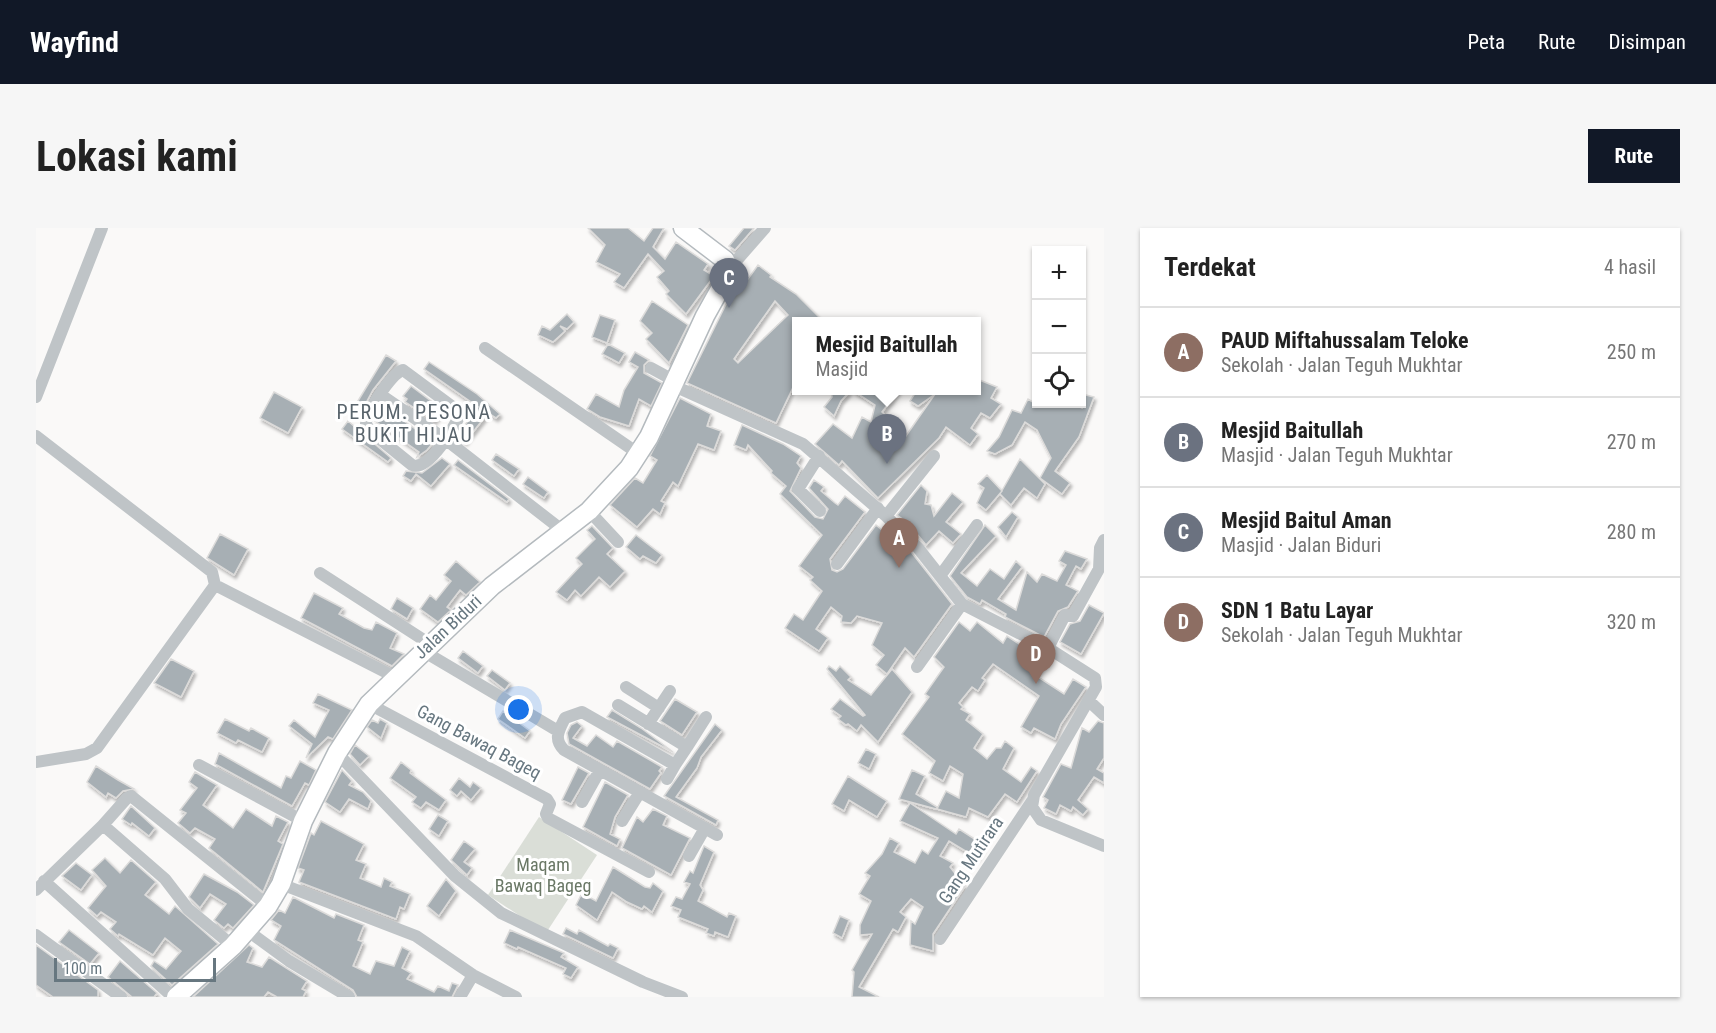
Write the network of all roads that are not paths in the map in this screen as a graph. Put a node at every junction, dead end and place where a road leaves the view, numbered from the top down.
1 (102, 228) edge
2 (683, 228) edge
3 (765, 228) edge
4 (730, 267) junction
5 (485, 348) dead end
6 (651, 368) dead end
7 (673, 383) junction
8 (381, 395) junction
9 (36, 397) edge
10 (36, 436) edge
11 (445, 439) junction
12 (639, 454) junction
13 (819, 456) junction
14 (934, 456) dead end
15 (589, 511) junction
16 (820, 511) dead end
17 (882, 512) junction
18 (977, 525) dead end
19 (562, 530) junction
20 (1104, 540) edge
21 (618, 542) dead end
22 (837, 564) dead end
23 (320, 573) dead end
24 (939, 576) junction
25 (215, 585) junction
26 (962, 604) junction
27 (427, 647) junction
28 (1048, 648) junction
29 (917, 667) dead end
30 (395, 677) junction
31 (626, 687) dead end
32 (670, 691) dead end
33 (1089, 701) junction
34 (369, 704) junction
35 (618, 705) dead end
36 (659, 708) junction
37 (1104, 715) edge
38 (706, 717) dead end
39 (648, 724) junction
40 (558, 731) junction
41 (687, 747) junction
42 (337, 753) junction
43 (36, 762) edge
44 (199, 765) dead end
45 (675, 765) junction
46 (600, 770) junction
47 (667, 779) dead end
48 (640, 792) junction
49 (1032, 801) junction
50 (582, 802) dead end
51 (303, 821) junction
52 (622, 821) dead end
53 (103, 825) junction
54 (705, 828) junction
55 (717, 835) dead end
56 (1104, 846) edge
57 (689, 856) dead end
58 (649, 872) dead end
59 (280, 884) junction
60 (40, 885) edge
61 (268, 906) junction
62 (248, 931) junction
63 (38, 937) edge
64 (940, 939) dead end
65 (233, 946) junction
66 (473, 975) junction
67 (121, 997) edge
68 (174, 997) edge
69 (349, 997) edge
70 (460, 997) edge
71 (516, 997) edge
72 (682, 997) edge

1 - 9 street
2 - 4 street
3 - 4 street
4 - 7 street, Jalan Biduri
5 - 12 street
6 - 7 street
7 - 12 street, Jalan Biduri
7 - 13 street
8 - 11 street
8 - 11 street
8 - 11 street
10 - 25 street
11 - 19 street
12 - 15 street, Jalan Biduri
13 - 16 street
13 - 17 street
14 - 17 street
15 - 19 street, Jalan Biduri
15 - 21 street
17 - 22 street
17 - 24 street
18 - 24 street
19 - 27 street, Jalan Biduri
20 - 28 street
23 - 27 street
24 - 26 street
25 - 30 street
25 - 43 street
26 - 28 street
26 - 29 street
27 - 30 street, Jalan Biduri
27 - 40 street
28 - 33 street
30 - 34 street, Jalan Biduri
31 - 36 street
32 - 36 street
33 - 37 street
33 - 49 street, Gang Mutirara
34 - 42 street, Jalan Biduri
34 - 58 street, Gang Bawaq Bageq
35 - 39 street
36 - 39 street
38 - 41 street
39 - 41 street
40 - 45 street
40 - 46 street
41 - 45 street
42 - 51 street, Jalan Biduri
42 - 72 street
44 - 51 street
45 - 47 street
46 - 48 street
46 - 50 street
48 - 52 street
48 - 54 street
49 - 56 street
49 - 64 street, Gang Mutirara
51 - 59 street, Jalan Biduri
53 - 60 street
53 - 61 street
53 - 65 street
54 - 55 street
54 - 57 street
59 - 61 street, Jalan Biduri
59 - 66 street
60 - 68 street
61 - 62 street, Jalan Biduri
62 - 65 street, Jalan Biduri
62 - 69 street
63 - 67 street
65 - 68 street, Jalan Biduri
66 - 70 street
66 - 71 street

